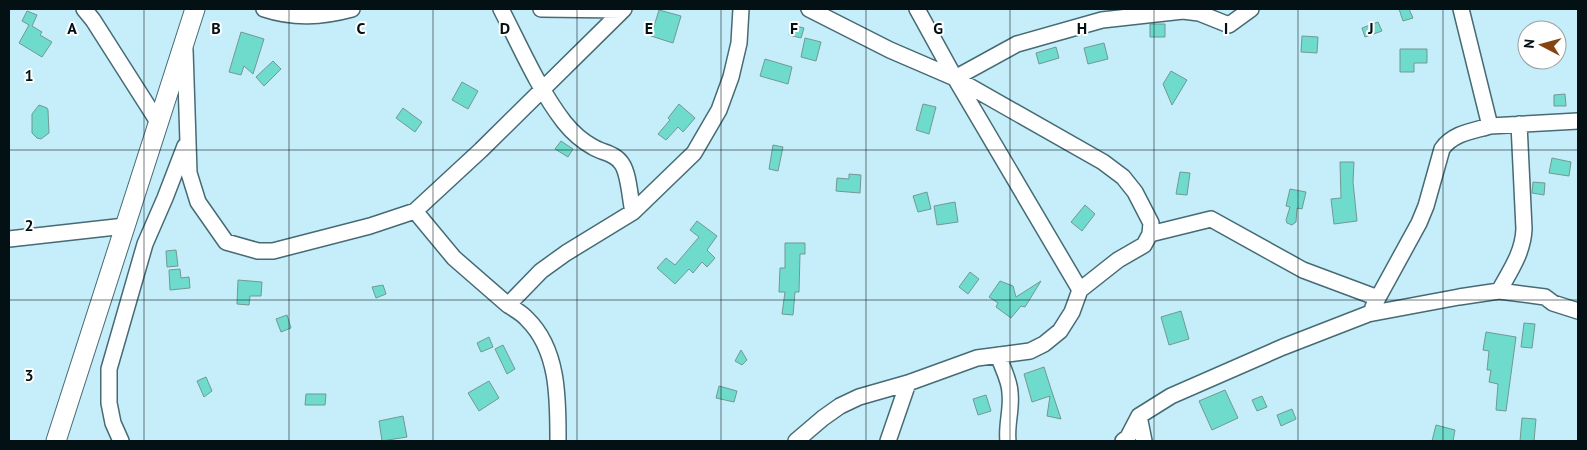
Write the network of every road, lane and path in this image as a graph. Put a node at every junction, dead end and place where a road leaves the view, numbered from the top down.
1 (84, 9) edge
2 (195, 9) edge
3 (264, 9) edge
4 (352, 9) edge
5 (501, 9) edge
6 (541, 9) edge
7 (623, 9) edge
8 (741, 9) edge
9 (809, 9) edge
10 (917, 9) edge
11 (1251, 9) edge
12 (1461, 9) edge
13 (184, 40) junction
14 (955, 78) junction
15 (542, 90) junction
16 (1578, 121) edge
17 (158, 122) junction
18 (1519, 124) junction
19 (1490, 126) junction
20 (187, 140) junction
21 (415, 211) junction
22 (632, 212) junction
23 (126, 226) junction
24 (1150, 234) junction
25 (9, 239) edge
26 (1080, 290) junction
27 (1499, 291) junction
28 (1378, 298) junction
29 (508, 305) junction
30 (1578, 311) edge
31 (1368, 314) junction
32 (998, 355) junction
33 (908, 383) junction
34 (1139, 416) junction
35 (53, 440) edge
36 (121, 441) edge
37 (558, 441) edge
38 (796, 441) edge
39 (888, 441) edge
40 (1008, 441) edge
41 (1123, 441) edge
42 (1144, 441) edge

1 - 17 street
2 - 13 street
3 - 4 street
5 - 15 street
6 - 7 street
7 - 15 street
8 - 22 street
9 - 14 street
10 - 14 street
11 - 14 street
12 - 19 street
13 - 17 street
13 - 20 street
14 - 24 street
14 - 26 street
15 - 21 street
15 - 22 street
16 - 18 street
17 - 23 street
18 - 19 street
18 - 27 street
19 - 28 street
20 - 21 street
20 - 36 street
21 - 29 street
22 - 29 street
23 - 25 street
23 - 35 street
24 - 26 street
24 - 28 street
26 - 32 street
27 - 30 street
27 - 31 street
28 - 31 street
29 - 37 street
31 - 34 street
32 - 33 street
32 - 40 street
33 - 38 street
33 - 39 street
34 - 41 street
34 - 42 street

